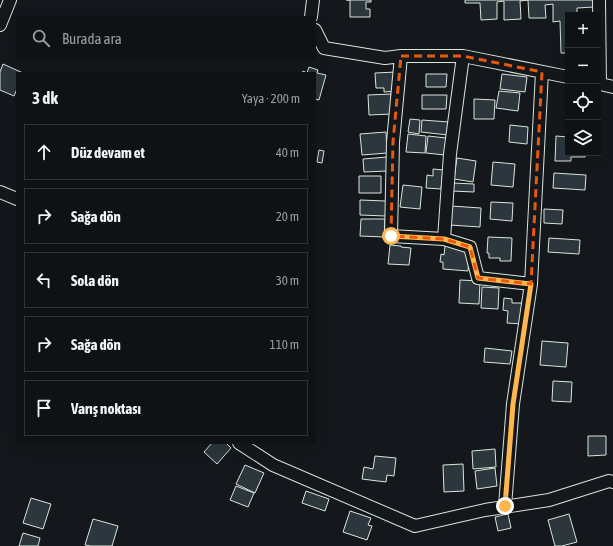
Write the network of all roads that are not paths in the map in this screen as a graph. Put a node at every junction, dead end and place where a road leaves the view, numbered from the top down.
1 (10, 0) edge
2 (313, 0) edge
3 (599, 0) edge
4 (311, 16) edge
5 (0, 25) edge
6 (316, 32) edge
7 (599, 48) edge
8 (401, 56) junction
9 (463, 56) junction
10 (542, 72) junction
11 (565, 76) edge
12 (601, 84) edge
13 (613, 87) edge
14 (0, 192) edge
15 (16, 199) edge
16 (444, 239) junction
17 (531, 284) junction
18 (241, 444) edge
19 (613, 482) edge
20 (505, 506) junction

1 - 5 street
2 - 4 street
3 - 7 street
6 - 8 street
8 - 9 street
8 - 16 street
9 - 10 street
9 - 16 street
10 - 11 street
10 - 17 street
12 - 13 street
14 - 15 street
16 - 17 street
17 - 20 street
18 - 20 street
19 - 20 street

